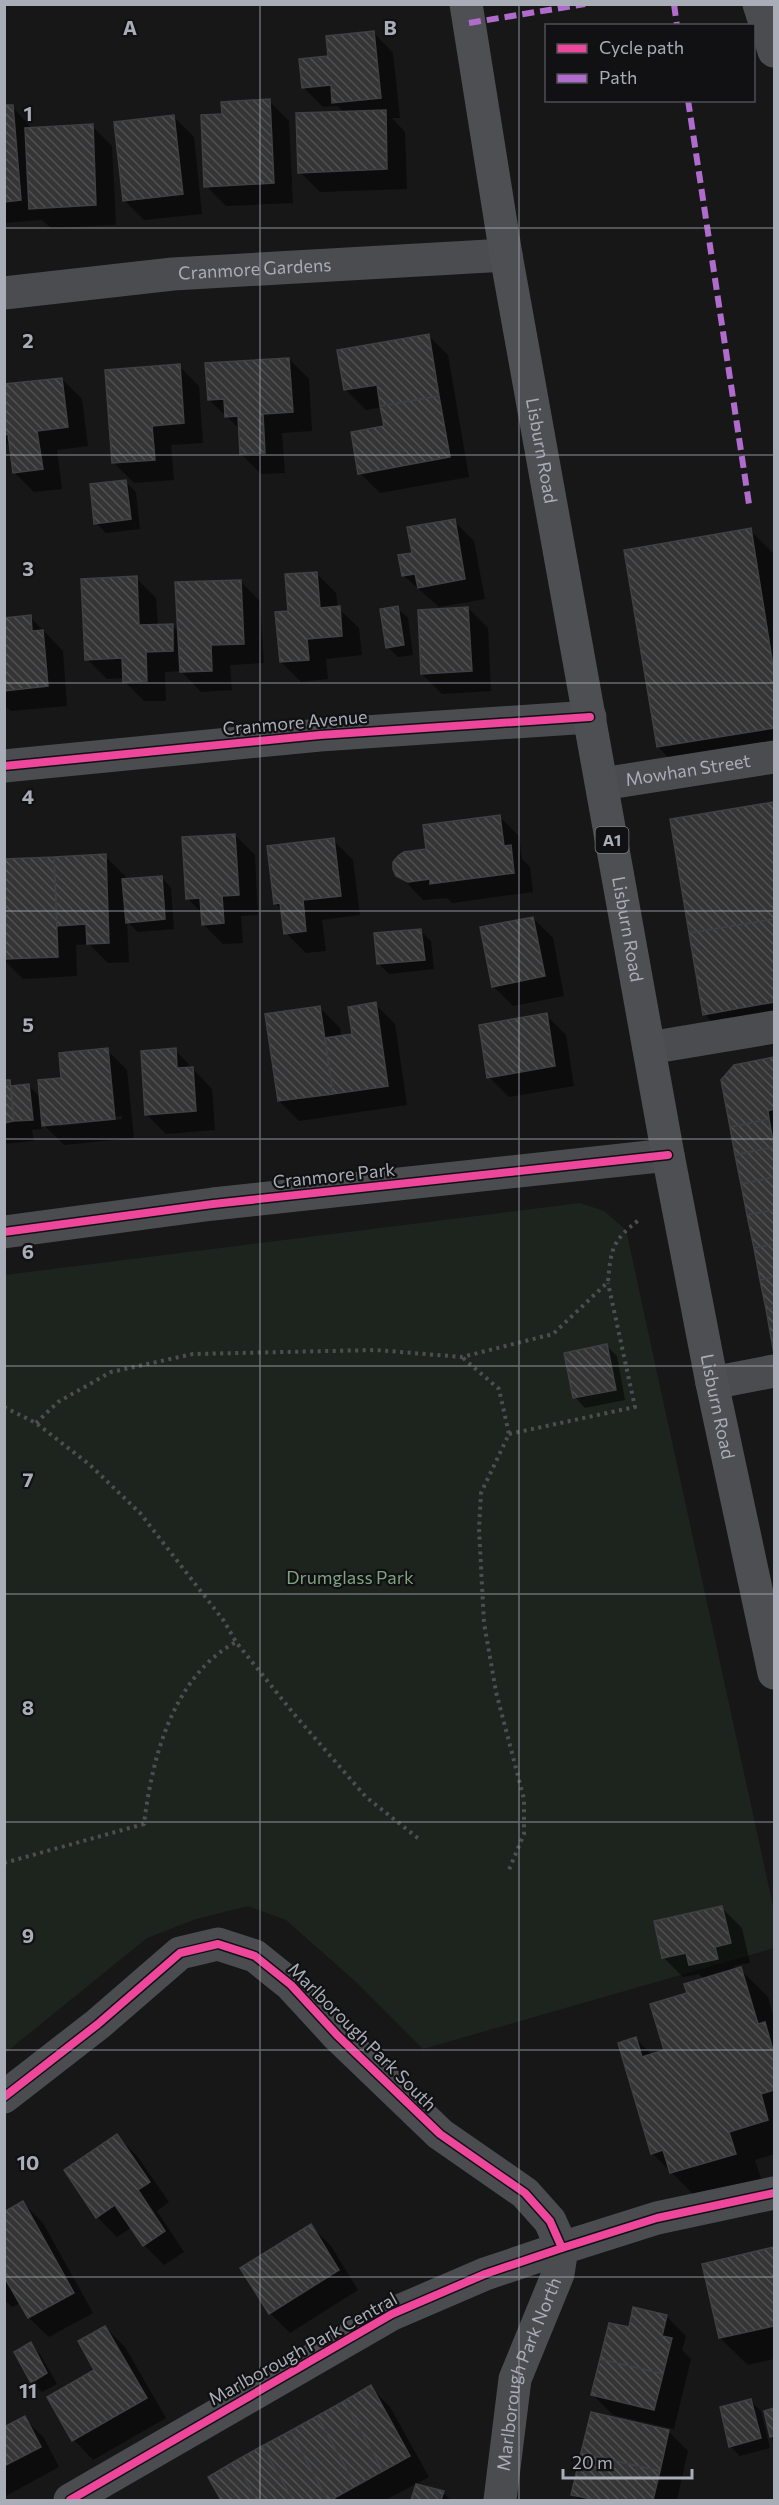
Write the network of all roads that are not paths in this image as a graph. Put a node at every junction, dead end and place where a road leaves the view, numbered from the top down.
1 (466, 4) edge
2 (759, 4) edge
3 (774, 51) edge
4 (506, 255) junction
5 (4, 294) edge
6 (590, 717) junction
7 (774, 757) edge
8 (4, 766) edge
9 (602, 784) junction
10 (774, 1027) edge
11 (649, 1048) junction
12 (668, 1155) junction
13 (4, 1232) edge
14 (774, 1371) edge
15 (712, 1383) junction
16 (770, 1631) edge
17 (774, 1673) edge
18 (4, 2097) edge
19 (774, 2193) edge
20 (562, 2248) junction
21 (70, 2500) edge
22 (500, 2500) edge

1 - 4 main road, Lisburn Road / A1
2 - 3 street
4 - 5 street, Cranmore Gardens
4 - 6 main road, Lisburn Road / A1
6 - 8 street, Cranmore Avenue
6 - 9 main road, Lisburn Road / A1
7 - 9 street, Mowhan Street
9 - 11 main road, Lisburn Road / A1
10 - 11 street
11 - 12 main road, Lisburn Road / A1
12 - 13 street, Cranmore Park
12 - 15 main road, Lisburn Road / A1
14 - 15 street
15 - 16 main road, Lisburn Road / A1
16 - 17 main road, Lisburn Road / A1
18 - 20 street, Marlborough Park South
19 - 20 street, Marlborough Park Central
20 - 21 street, Marlborough Park Central
20 - 22 street, Marlborough Park North

